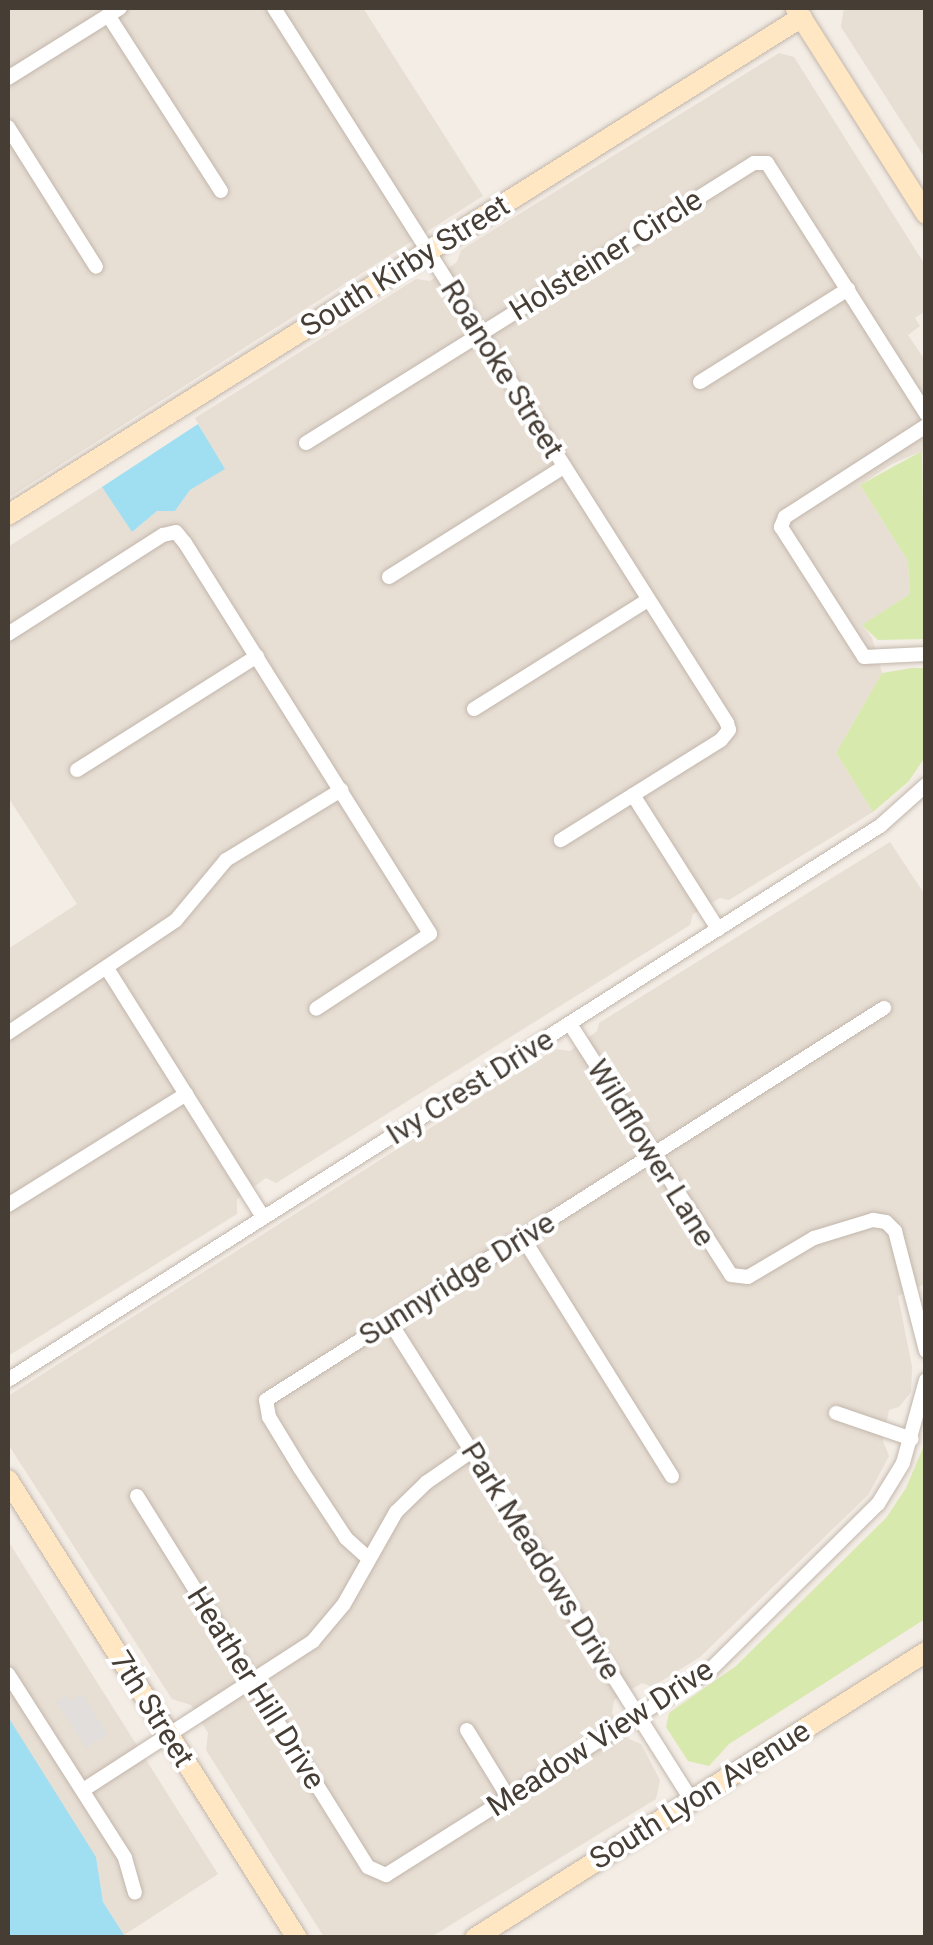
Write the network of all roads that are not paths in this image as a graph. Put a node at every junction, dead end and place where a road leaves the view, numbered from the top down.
1 (274, 8) edge
2 (114, 11) edge
3 (805, 11) edge
4 (8, 78) edge
5 (8, 127) edge
6 (221, 191) dead end
7 (926, 214) edge
8 (428, 252) junction
9 (96, 267) dead end
10 (848, 289) junction
11 (480, 334) junction
12 (700, 382) dead end
13 (926, 414) edge
14 (926, 426) edge
15 (306, 443) dead end
16 (564, 467) junction
17 (8, 515) edge
18 (389, 577) dead end
19 (648, 600) junction
20 (8, 634) edge
21 (926, 654) edge
22 (256, 656) junction
23 (474, 709) dead end
24 (77, 770) dead end
25 (926, 785) edge
26 (341, 790) junction
27 (634, 795) junction
28 (561, 840) dead end
29 (718, 929) junction
30 (108, 970) junction
31 (316, 1008) dead end
32 (884, 1008) dead end
33 (570, 1024) junction
34 (8, 1033) edge
35 (186, 1094) junction
36 (652, 1156) junction
37 (8, 1206) edge
38 (263, 1217) junction
39 (523, 1238) junction
40 (390, 1322) junction
41 (926, 1352) edge
42 (8, 1380) edge
43 (926, 1380) edge
44 (836, 1414) dead end
45 (912, 1439) junction
46 (472, 1451) junction
47 (672, 1476) dead end
48 (8, 1480) edge
49 (137, 1496) dead end
50 (368, 1558) junction
51 (926, 1652) edge
52 (8, 1674) edge
53 (254, 1683) junction
54 (638, 1716) junction
55 (467, 1730) dead end
56 (170, 1736) junction
57 (83, 1790) junction
58 (508, 1797) junction
59 (692, 1800) junction
60 (380, 1874) joint
61 (135, 1893) dead end
62 (297, 1938) edge
63 (475, 1938) edge

1 - 8 street, Roanoke Street
2 - 4 street
2 - 6 street
3 - 7 street
3 - 8 street, South Kirby Street
5 - 9 street
8 - 11 street, Roanoke Street
8 - 17 street, South Kirby Street
10 - 11 street, Holsteiner Circle
10 - 12 street
10 - 13 street
11 - 15 street, Holsteiner Circle
11 - 16 street, Roanoke Street
14 - 21 street
16 - 18 street
16 - 19 street, Roanoke Street
19 - 23 street
19 - 27 street, Roanoke Street
20 - 22 street
22 - 24 street
22 - 26 street
25 - 29 street, Ivy Crest Drive
26 - 30 street
26 - 31 street
27 - 28 street
27 - 29 street
29 - 33 street, Ivy Crest Drive
30 - 34 street
30 - 35 street
32 - 36 street, Sunnyridge Drive
33 - 36 street, Wildflower Lane
33 - 38 street, Ivy Crest Drive
35 - 37 street
35 - 38 street
36 - 39 street, Sunnyridge Drive
36 - 41 street, Wildflower Lane
38 - 42 street, Ivy Crest Drive
39 - 40 street, Sunnyridge Drive
39 - 47 street
40 - 46 street, Park Meadows Drive
40 - 50 street, Sunnyridge Drive
43 - 45 street, Meadow View Drive
44 - 45 street
45 - 54 street, Meadow View Drive
46 - 50 street
46 - 54 street, Park Meadows Drive
48 - 56 street, 7th Street
49 - 53 street, Heather Hill Drive
50 - 53 street
51 - 59 street, South Lyon Avenue
52 - 57 street
53 - 56 street
53 - 60 street, Heather Hill Drive
54 - 58 street, Meadow View Drive
54 - 59 street, Park Meadows Drive
55 - 58 street
56 - 57 street
56 - 62 street, 7th Street
57 - 61 street
58 - 60 street, Meadow View Drive
59 - 63 street, South Lyon Avenue

